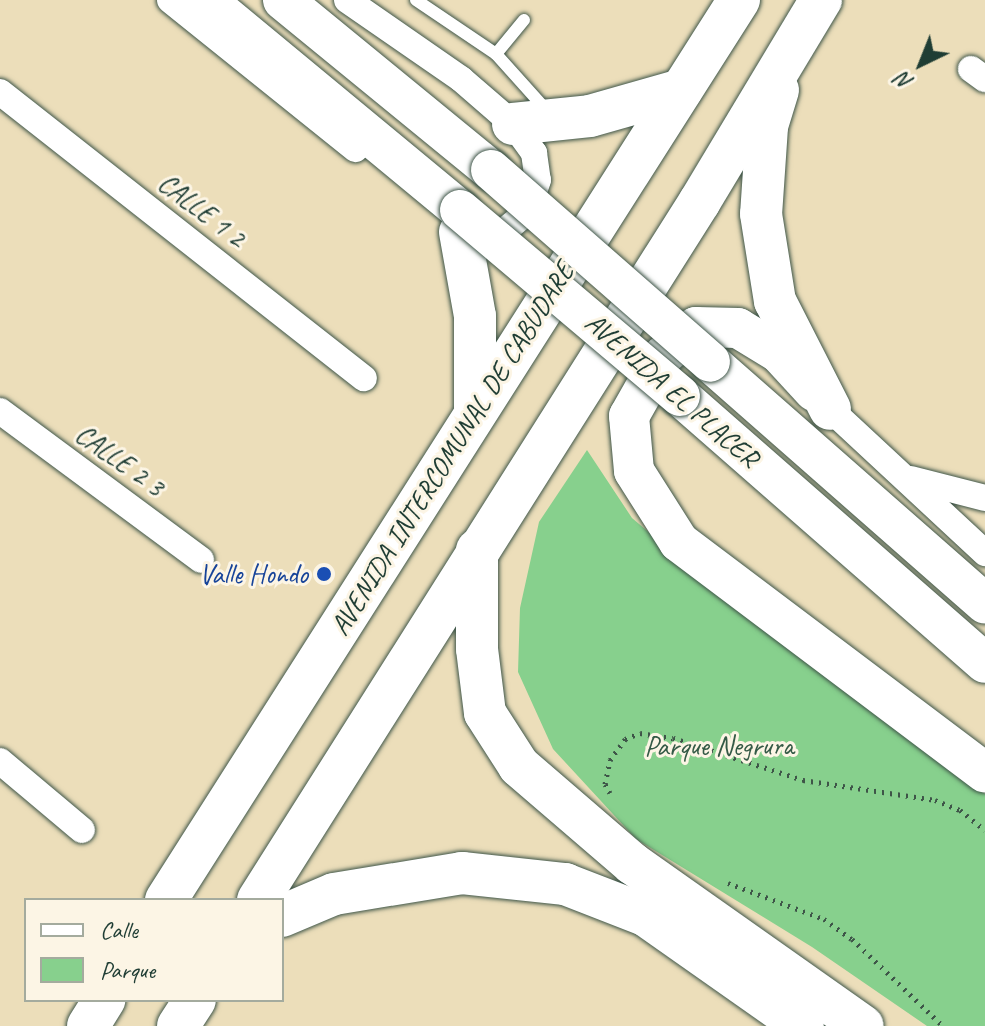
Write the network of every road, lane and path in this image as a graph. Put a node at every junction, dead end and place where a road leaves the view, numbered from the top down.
1 (170, 0) edge
2 (206, 0) edge
3 (283, 0) edge
4 (347, 0) edge
5 (416, 0) edge
6 (739, 0) edge
7 (821, 0) edge
8 (524, 20) dead end
9 (792, 44) junction
10 (496, 54) junction
11 (681, 90) junction
12 (0, 92) edge
13 (556, 121) junction
14 (513, 124) junction
15 (460, 221) junction
16 (364, 378) dead end
17 (830, 409) junction
18 (0, 411) edge
19 (475, 411) junction
20 (902, 476) junction
21 (985, 498) edge
22 (477, 550) junction
23 (985, 553) edge
24 (201, 560) dead end
25 (985, 604) edge
26 (985, 663) edge
27 (0, 761) edge
28 (985, 773) edge
29 (611, 795) dead end
30 (82, 830) dead end
31 (985, 830) edge
32 (720, 879) dead end
33 (167, 898) edge
34 (259, 898) edge
35 (284, 915) edge
36 (103, 1002) edge
37 (194, 1002) edge
38 (88, 1026) edge
39 (178, 1026) edge
40 (803, 1026) edge
41 (863, 1026) edge
42 (943, 1026) edge

1 - 15 street
2 - 15 main road, AVENIDA EL PLACER
3 - 25 main road, AVENIDA EL PLACER, bridge
4 - 14 street
5 - 10 lane
6 - 11 highway, AVENIDA INTERCOMUNAL DE CABUDARE
7 - 9 highway
8 - 10 lane
9 - 17 highway
9 - 22 highway
10 - 13 lane
11 - 13 highway
11 - 19 highway, AVENIDA INTERCOMUNAL DE CABUDARE
12 - 16 street, CALLE 1 2
13 - 14 highway
14 - 15 street
15 - 19 highway
15 - 26 main road, AVENIDA EL PLACER, bridge
17 - 20 street
17 - 28 main road
18 - 24 street, CALLE 2 3
19 - 33 highway, AVENIDA INTERCOMUNAL DE CABUDARE
20 - 21 street
20 - 23 street
22 - 34 highway
22 - 41 highway
27 - 30 street
29 - 31 path
32 - 42 path
35 - 40 highway
36 - 38 highway
37 - 39 highway

